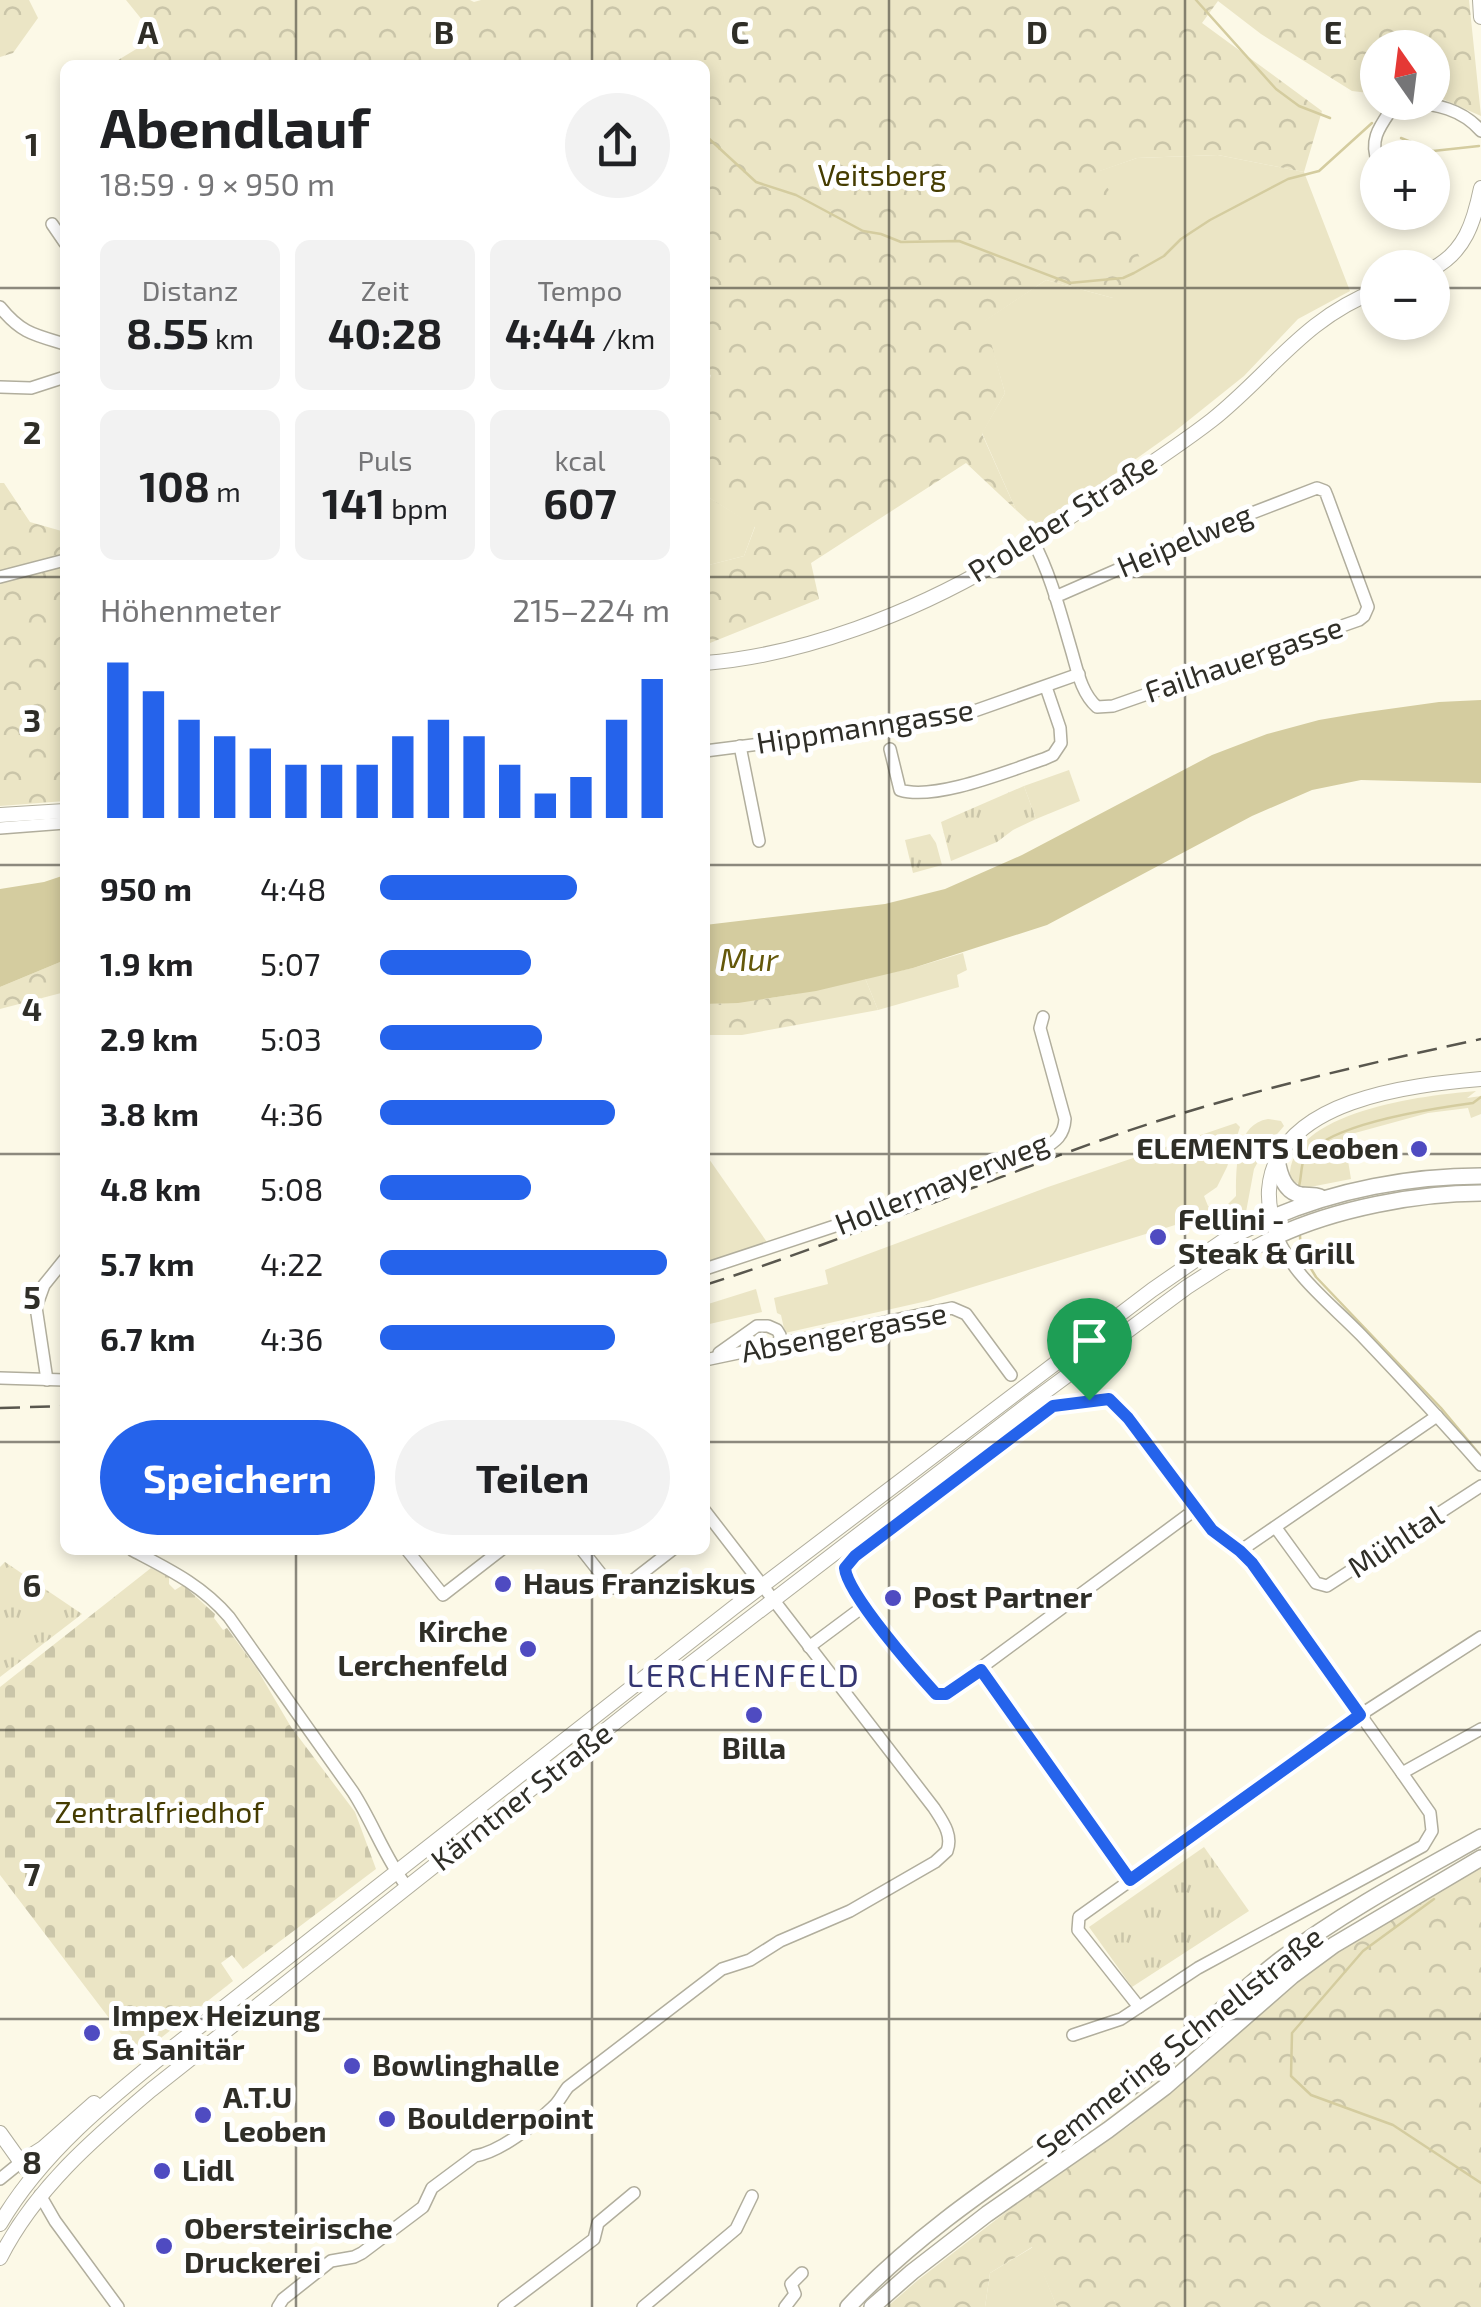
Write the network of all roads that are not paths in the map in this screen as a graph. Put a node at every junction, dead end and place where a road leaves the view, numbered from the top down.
1 (1480, 0) edge
2 (1481, 17) edge
3 (1450, 110) edge
4 (1481, 131) edge
5 (1481, 188) edge
6 (52, 224) dead end
7 (60, 236) edge
8 (1450, 256) edge
9 (1360, 298) edge
10 (0, 307) edge
11 (60, 342) edge
12 (60, 379) edge
13 (0, 387) edge
14 (1033, 541) junction
15 (60, 561) edge
16 (0, 577) edge
17 (1055, 597) junction
18 (1368, 607) joint
19 (710, 663) edge
20 (1079, 674) junction
21 (1046, 687) junction
22 (888, 738) junction
23 (740, 746) junction
24 (710, 750) edge
25 (60, 811) edge
26 (0, 815) edge
27 (60, 823) edge
28 (0, 828) edge
29 (759, 842) dead end
30 (1042, 1017) dead end
31 (1481, 1079) edge
32 (1277, 1159) junction
33 (1481, 1176) edge
34 (1481, 1193) edge
35 (1323, 1198) junction
36 (1271, 1218) junction
37 (1277, 1236) junction
38 (60, 1265) edge
39 (710, 1267) edge
40 (780, 1344) junction
41 (710, 1358) edge
42 (710, 1359) edge
43 (1011, 1376) dead end
44 (0, 1378) edge
45 (47, 1380) junction
46 (60, 1380) edge
47 (1437, 1416) junction
48 (1481, 1465) edge
49 (1481, 1486) edge
50 (1196, 1510) junction
51 (710, 1522) edge
52 (1276, 1528) junction
53 (1240, 1551) junction
54 (142, 1555) edge
55 (411, 1555) edge
56 (495, 1555) edge
57 (586, 1555) edge
58 (665, 1555) edge
59 (764, 1585) junction
60 (774, 1598) junction
61 (864, 1606) junction
62 (1481, 1636) edge
63 (809, 1647) junction
64 (981, 1670) junction
65 (1360, 1715) junction
66 (1481, 1729) edge
67 (1402, 1773) junction
68 (1481, 1837) edge
69 (1481, 1858) edge
70 (396, 1872) junction
71 (1130, 1880) junction
72 (407, 1888) junction
73 (1139, 2006) junction
74 (1073, 2036) dead end
75 (111, 2100) junction
76 (0, 2132) edge
77 (21, 2162) junction
78 (31, 2178) junction
79 (0, 2180) edge
80 (634, 2193) dead end
81 (40, 2195) junction
82 (752, 2196) dead end
83 (0, 2224) edge
84 (0, 2258) edge
85 (802, 2273) dead end
86 (118, 2307) edge
87 (278, 2307) edge
88 (504, 2307) edge
89 (643, 2307) edge
90 (785, 2307) edge
91 (848, 2307) edge
92 (872, 2307) edge

1 - 2 main road
3 - 4 street
5 - 8 main road
6 - 7 street
9 - 14 main road, Proleber Straße
10 - 11 street
12 - 13 street
14 - 17 street
14 - 19 main road, Proleber Straße
15 - 16 street
17 - 18 street, Heipelweg
17 - 20 street
18 - 20 street, Failhauergasse
20 - 21 street, Hippmanngasse
21 - 22 street, Hippmanngasse
21 - 22 street
22 - 23 street, Hippmanngasse
23 - 24 street, Hippmanngasse
23 - 29 street
25 - 26 main road
27 - 28 street
30 - 39 street, Hollermayerweg
31 - 32 main road
32 - 35 highway
32 - 36 main road
33 - 35 highway
34 - 37 highway
35 - 36 highway
36 - 37 main road
36 - 59 main road, Kärntner Straße
37 - 47 street
37 - 60 main road, Kärntner Straße
38 - 45 street
40 - 41 street
40 - 42 street, Absengergasse
40 - 43 street, Absengergasse
44 - 45 street
45 - 46 street
47 - 48 street
47 - 52 street
49 - 52 street, Mühltal
50 - 53 street
50 - 61 street
50 - 64 street
51 - 59 street
52 - 53 street
53 - 65 street
54 - 70 street
55 - 56 street
57 - 58 street
59 - 60 street
59 - 70 main road, Kärntner Straße
60 - 63 street
60 - 72 main road, Kärntner Straße
61 - 63 street
61 - 64 street
62 - 65 street
63 - 87 street
64 - 71 street
65 - 67 street
65 - 71 street
66 - 67 street
67 - 73 street
68 - 91 highway, Semmering Schnellstraße
69 - 92 highway, Semmering Schnellstraße
70 - 72 street
70 - 75 main road, Kärntner Straße
71 - 73 street
72 - 81 main road, Kärntner Straße
73 - 74 street
75 - 77 main road
75 - 78 main road, Kärntner Straße
76 - 77 main road
77 - 78 main road
77 - 79 street
78 - 81 main road
78 - 83 main road, Kärntner Straße
80 - 88 street
81 - 84 main road, Kärntner Straße
81 - 86 street
82 - 89 street
85 - 90 street

